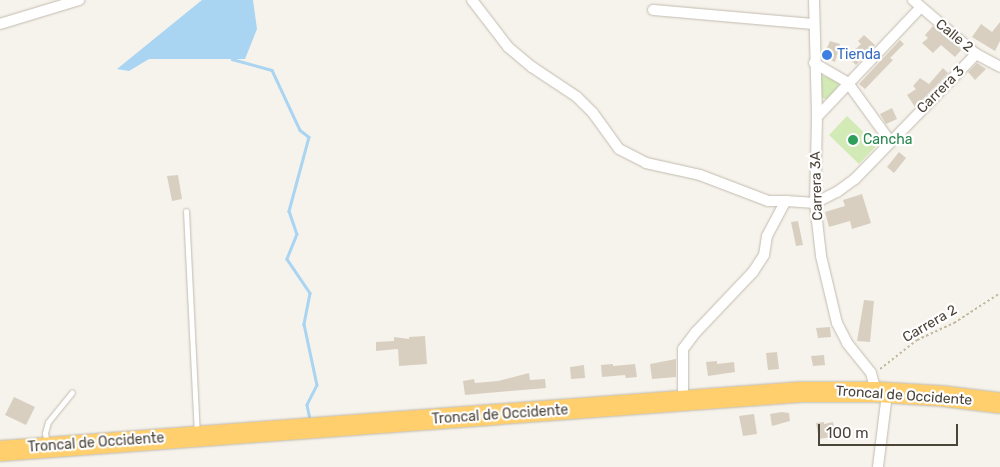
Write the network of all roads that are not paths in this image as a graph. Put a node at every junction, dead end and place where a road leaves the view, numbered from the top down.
1 (79, 0) edge
2 (472, 0) edge
3 (814, 0) edge
4 (916, 4) edge
5 (654, 10) dead end
6 (0, 24) edge
7 (813, 24) junction
8 (976, 54) junction
9 (814, 63) junction
10 (1000, 67) edge
11 (848, 84) junction
12 (817, 117) junction
13 (890, 141) junction
14 (786, 201) junction
15 (815, 203) junction
16 (186, 211) dead end
17 (72, 392) dead end
18 (882, 393) junction
19 (683, 401) junction
20 (1000, 403) edge
21 (198, 435) junction
22 (48, 446) junction
23 (0, 451) edge
24 (878, 467) edge

1 - 6 street
2 - 14 street
3 - 7 street, Carrera 3A
4 - 8 street, Calle 2
4 - 11 street
5 - 7 street
7 - 9 street, Carrera 3A
8 - 10 street, Calle 2
8 - 13 street, Carrera 3
9 - 11 street
9 - 12 street, Carrera 3A
11 - 12 street
11 - 13 street
12 - 15 street, Carrera 3A
13 - 15 street, Carrera 3
14 - 15 street
14 - 19 street
15 - 18 street, Carrera 3A
16 - 21 lane
17 - 22 lane
18 - 19 highway, Troncal de Occidente
18 - 20 highway, Troncal de Occidente
18 - 24 street
19 - 21 highway, Troncal de Occidente
21 - 22 highway, Troncal de Occidente
22 - 23 highway, Troncal de Occidente

